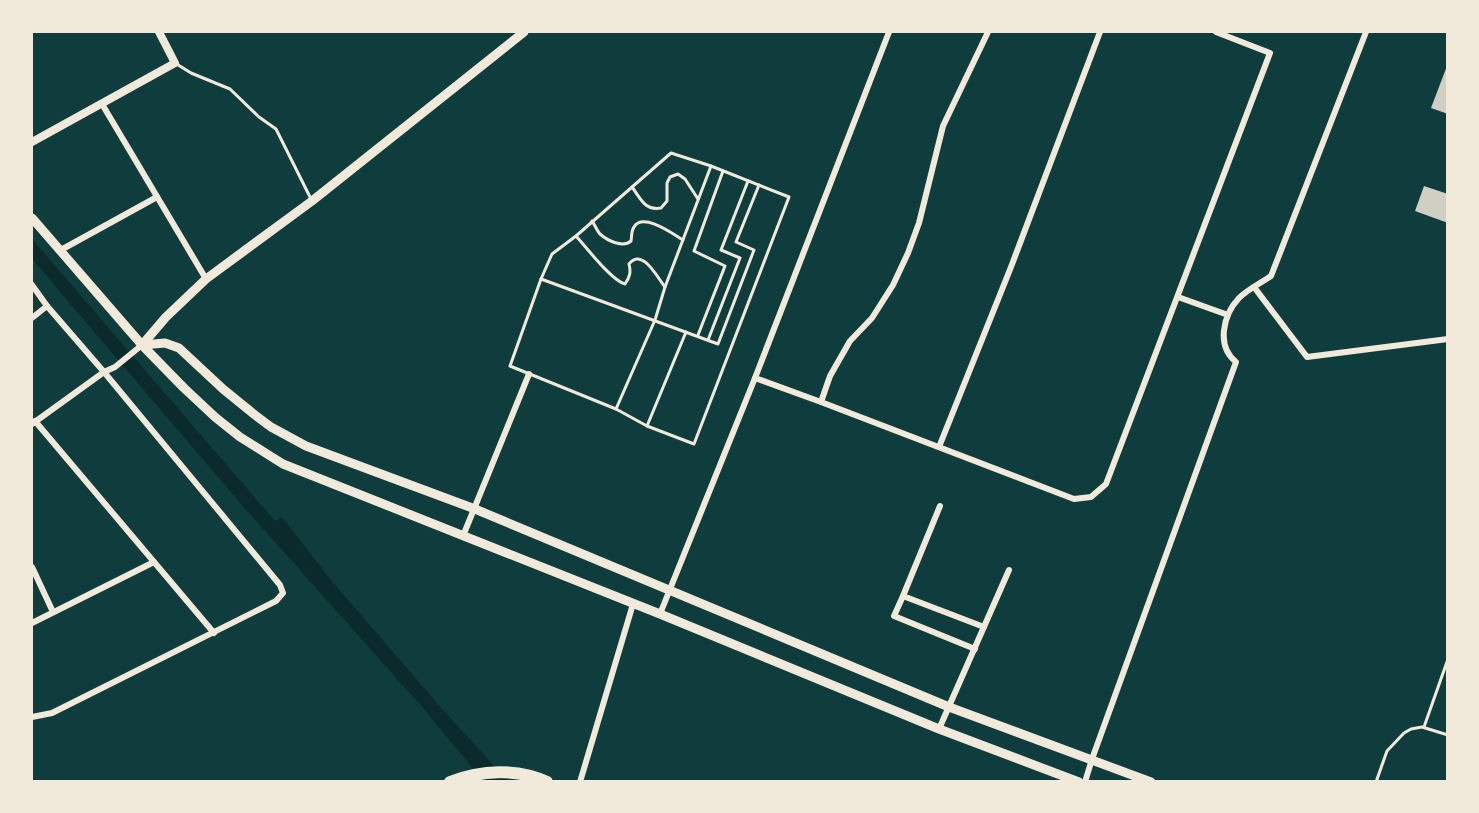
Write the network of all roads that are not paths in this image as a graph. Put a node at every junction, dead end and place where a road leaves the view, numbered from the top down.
1 (159, 32) edge
2 (524, 32) edge
3 (889, 32) edge
4 (988, 32) edge
5 (1100, 32) edge
6 (1215, 32) edge
7 (1365, 32) edge
8 (176, 63) junction
9 (102, 104) junction
10 (32, 142) edge
11 (711, 166) junction
12 (723, 171) junction
13 (748, 181) junction
14 (759, 185) junction
15 (632, 187) junction
16 (157, 197) junction
17 (698, 199) junction
18 (312, 201) junction
19 (32, 218) edge
20 (592, 221) junction
21 (576, 236) junction
22 (683, 240) junction
23 (59, 250) junction
24 (206, 279) junction
25 (541, 279) junction
26 (32, 285) edge
27 (665, 287) junction
28 (1254, 287) junction
29 (1178, 297) junction
30 (47, 306) junction
31 (1228, 315) junction
32 (32, 318) edge
33 (655, 320) junction
34 (686, 332) junction
35 (698, 336) junction
36 (1448, 339) edge
37 (708, 340) junction
38 (142, 345) junction
39 (104, 372) junction
40 (529, 374) junction
41 (755, 378) junction
42 (821, 402) junction
43 (616, 409) junction
44 (33, 422) edge
45 (647, 426) junction
46 (939, 447) junction
47 (940, 507) dead end
48 (475, 509) junction
49 (464, 536) junction
50 (154, 562) junction
51 (32, 567) edge
52 (1009, 570) dead end
53 (669, 589) junction
54 (903, 596) junction
55 (633, 604) junction
56 (54, 612) junction
57 (660, 614) junction
58 (32, 623) edge
59 (984, 627) junction
60 (214, 633) junction
61 (975, 649) junction
62 (1448, 659) edge
63 (949, 707) junction
64 (32, 717) edge
65 (1424, 727) junction
66 (939, 729) junction
67 (1448, 735) edge
68 (1092, 759) junction
69 (455, 780) edge
70 (582, 780) edge
71 (548, 782) edge
72 (1079, 782) edge
73 (1085, 782) edge
74 (1151, 782) edge
75 (1376, 782) edge

1 - 8 street
2 - 18 main road
3 - 41 street
4 - 42 street
5 - 46 street
6 - 29 street
7 - 28 street
8 - 9 street
8 - 18 lane
9 - 10 street
9 - 16 street
11 - 12 lane
11 - 15 lane
11 - 17 lane
12 - 13 lane
12 - 35 lane
13 - 14 lane
13 - 37 lane
14 - 37 lane
14 - 45 lane
15 - 17 lane
15 - 20 lane
16 - 23 street
16 - 24 street
17 - 22 lane
18 - 24 main road
19 - 23 main road
20 - 21 lane
20 - 22 lane
21 - 25 lane
21 - 27 lane
22 - 27 lane
23 - 38 main road
24 - 38 main road
25 - 33 lane
25 - 40 lane
26 - 30 street
27 - 33 lane
28 - 31 street
28 - 36 street
29 - 31 street
29 - 46 street
30 - 32 street
30 - 39 street
31 - 68 street
33 - 34 lane
33 - 43 lane
34 - 35 lane
34 - 45 lane
35 - 37 lane
38 - 39 street
38 - 48 main road
38 - 49 main road
39 - 44 street
39 - 60 street
40 - 43 lane
40 - 48 street
41 - 42 street
41 - 53 street
42 - 46 street
43 - 45 lane
44 - 50 street
47 - 54 street
48 - 49 street
48 - 53 main road
49 - 55 main road
50 - 56 street
50 - 60 street
51 - 56 street
52 - 59 street
53 - 57 street
53 - 63 main road
54 - 59 street
54 - 61 street
55 - 57 main road
55 - 70 street
56 - 58 street
57 - 66 main road
59 - 61 street
60 - 64 street
61 - 63 street
62 - 65 lane
63 - 66 street
63 - 68 main road
65 - 67 lane
65 - 75 lane
66 - 72 main road
68 - 73 street
68 - 74 main road
69 - 71 highway

